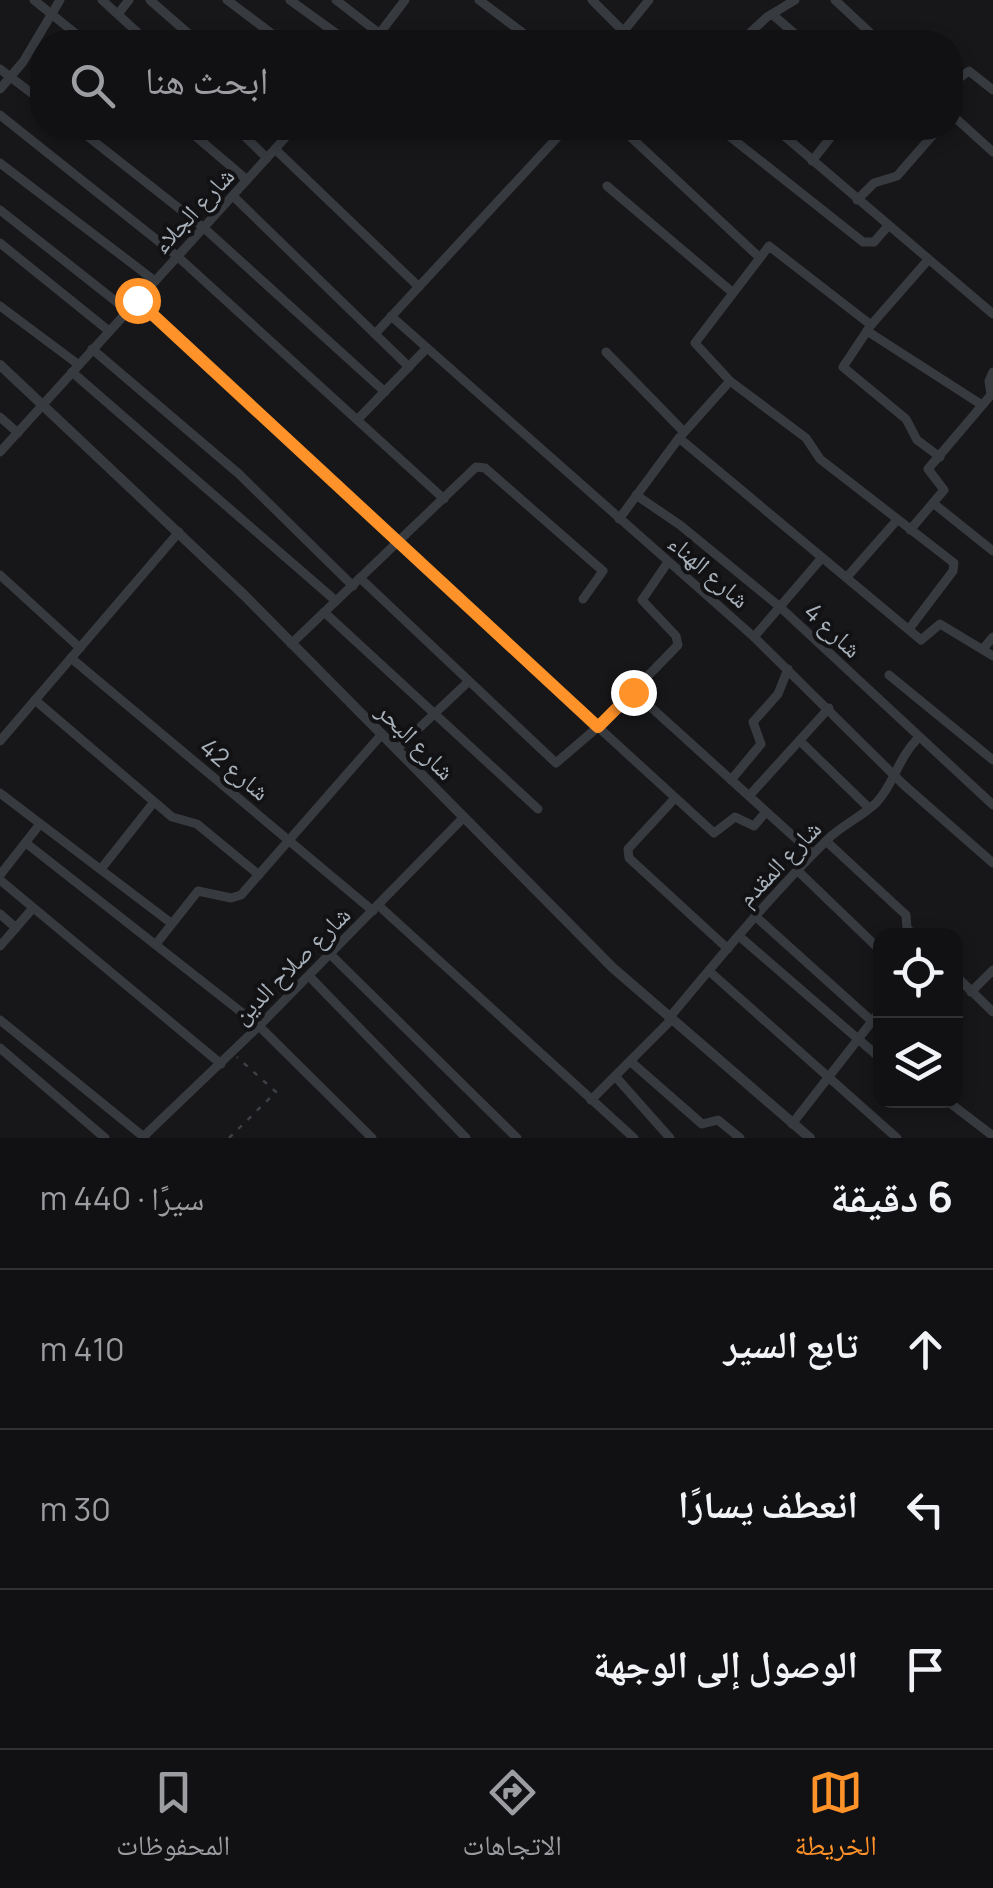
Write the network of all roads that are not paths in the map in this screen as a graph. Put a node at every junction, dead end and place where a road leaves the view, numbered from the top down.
1 (34, 0) edge
2 (60, 0) edge
3 (102, 0) edge
4 (129, 0) edge
5 (150, 0) edge
6 (227, 0) edge
7 (290, 0) edge
8 (336, 0) edge
9 (480, 0) edge
10 (592, 0) edge
11 (649, 0) edge
12 (794, 0) edge
13 (836, 0) edge
14 (400, 2) edge
15 (52, 14) junction
16 (118, 14) junction
17 (772, 14) junction
18 (41, 30) edge
19 (71, 30) edge
20 (135, 30) edge
21 (184, 30) edge
22 (267, 30) edge
23 (331, 30) edge
24 (368, 30) edge
25 (381, 30) edge
26 (519, 30) edge
27 (621, 30) edge
28 (625, 30) edge
29 (755, 30) edge
30 (790, 30) edge
31 (867, 30) edge
32 (30, 47) edge
33 (0, 69) edge
34 (963, 75) edge
35 (10, 77) junction
36 (0, 89) edge
37 (993, 90) edge
38 (30, 92) edge
39 (0, 115) edge
40 (963, 124) edge
41 (30, 139) edge
42 (31, 140) edge
43 (97, 140) edge
44 (200, 140) edge
45 (248, 140) edge
46 (283, 140) edge
47 (555, 140) edge
48 (634, 140) edge
49 (734, 140) edge
50 (788, 140) edge
51 (829, 140) edge
52 (928, 140) edge
53 (275, 149) junction
54 (993, 152) edge
55 (267, 158) junction
56 (812, 161) junction
57 (0, 162) edge
58 (247, 180) junction
59 (607, 186) dead end
60 (233, 196) junction
61 (857, 200) junction
62 (0, 210) edge
63 (888, 226) junction
64 (204, 228) junction
65 (0, 243) edge
66 (177, 256) junction
67 (759, 257) junction
68 (928, 260) junction
69 (155, 281) junction
70 (418, 287) junction
71 (732, 292) junction
72 (137, 300) junction
73 (0, 306) edge
74 (128, 311) junction
75 (993, 314) edge
76 (392, 316) junction
77 (869, 328) junction
78 (109, 331) junction
79 (375, 334) junction
80 (426, 348) junction
81 (92, 350) junction
82 (606, 352) dead end
83 (0, 365) edge
84 (409, 367) junction
85 (76, 369) junction
86 (993, 372) edge
87 (730, 381) junction
88 (385, 392) junction
89 (43, 406) junction
90 (982, 406) junction
91 (0, 417) edge
92 (359, 418) junction
93 (18, 433) junction
94 (682, 435) junction
95 (0, 452) edge
96 (940, 458) junction
97 (636, 496) junction
98 (444, 498) junction
99 (933, 503) junction
100 (619, 519) junction
101 (897, 520) junction
102 (910, 530) junction
103 (180, 532) junction
104 (398, 544) junction
105 (993, 551) edge
106 (820, 560) junction
107 (668, 562) junction
108 (0, 576) edge
109 (847, 578) junction
110 (357, 582) junction
111 (583, 600) dead end
112 (336, 601) junction
113 (780, 607) junction
114 (324, 612) junction
115 (909, 629) junction
116 (754, 636) junction
117 (993, 637) edge
118 (291, 644) junction
119 (80, 648) junction
120 (983, 649) junction
121 (993, 656) edge
122 (71, 658) junction
123 (788, 669) junction
124 (889, 675) dead end
125 (468, 682) junction
126 (633, 692) junction
127 (35, 700) junction
128 (829, 708) junction
129 (434, 712) junction
130 (598, 727) junction
131 (382, 734) junction
132 (918, 738) junction
133 (0, 741) edge
134 (800, 741) junction
135 (397, 749) junction
136 (993, 760) edge
137 (894, 772) junction
138 (731, 780) junction
139 (0, 793) edge
140 (749, 796) junction
141 (675, 798) junction
142 (154, 802) junction
143 (993, 805) edge
144 (870, 808) junction
145 (538, 809) dead end
146 (766, 812) junction
147 (464, 817) junction
148 (40, 824) junction
149 (826, 841) junction
150 (291, 842) junction
151 (26, 843) junction
152 (813, 854) junction
153 (993, 864) edge
154 (101, 869) junction
155 (797, 870) junction
156 (260, 874) junction
157 (0, 878) edge
158 (33, 908) junction
159 (375, 908) junction
160 (0, 914) edge
161 (755, 916) junction
162 (171, 924) junction
163 (16, 928) junction
164 (907, 928) edge
165 (738, 936) junction
166 (873, 943) edge
167 (156, 944) junction
168 (0, 946) edge
169 (728, 949) junction
170 (330, 954) junction
171 (993, 970) edge
172 (708, 971) junction
173 (310, 976) junction
174 (963, 983) edge
175 (971, 992) junction
176 (993, 1012) edge
177 (670, 1019) junction
178 (0, 1020) edge
179 (873, 1021) edge
180 (873, 1023) edge
181 (260, 1026) junction
182 (861, 1041) junction
183 (0, 1048) edge
184 (873, 1052) edge
185 (630, 1061) junction
186 (220, 1064) junction
187 (615, 1076) junction
188 (831, 1076) junction
189 (591, 1100) junction
190 (957, 1108) edge
191 (792, 1124) junction
192 (666, 1134) edge
193 (992, 1134) edge
194 (144, 1137) edge
195 (105, 1138) edge
196 (372, 1138) edge
197 (466, 1138) edge
198 (517, 1138) edge
199 (634, 1138) edge
200 (654, 1138) edge
201 (740, 1138) edge
202 (810, 1138) edge
203 (897, 1138) edge

1 - 15 street
2 - 15 street
3 - 16 street
4 - 16 street
5 - 21 street
6 - 22 street
7 - 23 street
8 - 24 street
9 - 26 street
10 - 27 street
11 - 28 street
12 - 17 street
13 - 31 street
14 - 25 street
15 - 18 street
15 - 19 street
16 - 20 street
17 - 29 street
17 - 30 street
32 - 35 street
33 - 35 street
34 - 37 street
35 - 36 street
35 - 38 street
39 - 41 street
40 - 54 street
42 - 66 street
43 - 64 street
44 - 58 street
45 - 55 street
46 - 53 street, شارع الجلاء
47 - 70 street
48 - 67 street
49 - 63 street
50 - 56 street
51 - 56 street
52 - 61 street
53 - 55 street, شارع الجلاء
53 - 70 street
55 - 58 street, شارع الجلاء
56 - 61 street
57 - 69 street
58 - 60 street, شارع الجلاء
59 - 71 street
60 - 64 street, شارع الجلاء
60 - 79 street
61 - 63 street
62 - 74 street
63 - 68 street
64 - 66 street, شارع الجلاء
64 - 88 street
65 - 78 street
66 - 69 street, شارع الجلاء
66 - 92 street
67 - 71 street
67 - 77 street
68 - 75 street
68 - 77 street
69 - 72 street, شارع الجلاء
70 - 76 street
71 - 87 street
72 - 74 street, شارع الجلاء
72 - 104 street
73 - 85 street
74 - 78 street, شارع الجلاء
76 - 79 street
76 - 80 street, شارع الهناء
77 - 90 street
77 - 96 street
78 - 81 street, شارع الجلاء
79 - 84 street
80 - 84 street
80 - 100 street, شارع الهناء
81 - 85 street, شارع الجلاء
81 - 110 street
82 - 94 street
83 - 89 street, شارع البحر
84 - 88 street
85 - 89 street, شارع الجلاء
85 - 112 street
86 - 90 street
87 - 94 street
87 - 101 street
88 - 92 street
89 - 93 street, شارع الجلاء
89 - 103 street, شارع البحر
90 - 96 street
91 - 93 street
92 - 98 street
93 - 95 street, شارع الجلاء
94 - 97 street
94 - 106 street
96 - 99 street
97 - 100 street
97 - 113 street, شارع 4
98 - 104 street
98 - 111 street
99 - 102 street
99 - 105 street
100 - 107 street, شارع الهناء
101 - 102 street
101 - 109 street
102 - 115 street
103 - 118 street, شارع البحر
103 - 119 street
104 - 110 street
104 - 130 street
106 - 109 street
106 - 113 street
107 - 116 street, شارع الهناء
107 - 126 street
108 - 119 street
109 - 115 street
110 - 112 street
110 - 125 street
112 - 114 street
113 - 116 street
113 - 132 street, شارع 4
114 - 118 street
114 - 129 street
115 - 120 street
116 - 123 street, شارع الهناء
117 - 120 street
118 - 131 street, شارع البحر
119 - 122 street
120 - 121 street
122 - 127 street
122 - 150 street, شارع 42
123 - 128 street, شارع الهناء
123 - 138 street
124 - 136 street
125 - 129 street
125 - 130 street
126 - 130 street
126 - 138 street
127 - 133 street
127 - 142 street
128 - 134 street
128 - 137 street, شارع الهناء
129 - 135 street
129 - 145 street
130 - 141 street
131 - 135 street, شارع البحر
131 - 150 street
132 - 137 street, شارع المقدم
132 - 143 street, شارع 4
134 - 140 street
134 - 144 street
135 - 147 street, شارع البحر
137 - 144 street, شارع المقدم
137 - 153 street, شارع الهناء
138 - 140 street
139 - 148 street
140 - 146 street
141 - 146 street
141 - 169 street
142 - 154 street
142 - 156 street
144 - 149 street, شارع المقدم
146 - 152 street
147 - 159 street, شارع صلاح الدين
147 - 177 street, شارع البحر
148 - 151 street
148 - 154 street
149 - 152 street, شارع المقدم
149 - 164 street
150 - 156 street
150 - 159 street, شارع 42
151 - 157 street
151 - 167 street
152 - 155 street, شارع المقدم
154 - 162 street
155 - 161 street, شارع المقدم
155 - 166 street
156 - 162 street
157 - 158 street
158 - 163 street
158 - 186 street
159 - 170 street, شارع صلاح الدين
159 - 189 street, شارع 42
160 - 163 street
161 - 165 street, شارع المقدم
161 - 179 street
162 - 167 street
163 - 168 street
165 - 169 street, شارع المقدم
165 - 182 street
167 - 181 street
169 - 172 street, شارع المقدم
170 - 173 street, شارع صلاح الدين
170 - 198 street
171 - 175 street
172 - 177 street, شارع المقدم
172 - 188 street
173 - 181 street, شارع صلاح الدين
173 - 197 street
174 - 175 street
175 - 176 street
177 - 185 street, شارع المقدم
177 - 191 street, شارع البحر
178 - 194 street
180 - 182 street
181 - 186 street, شارع صلاح الدين
181 - 196 street
182 - 184 street
182 - 188 street
183 - 195 street
185 - 187 street, شارع المقدم
185 - 201 street
186 - 194 street, شارع صلاح الدين
187 - 189 street, شارع المقدم
187 - 192 street
188 - 191 street
188 - 203 street
189 - 199 street, شارع 42
190 - 193 street
191 - 202 street, شارع البحر
192 - 200 street

